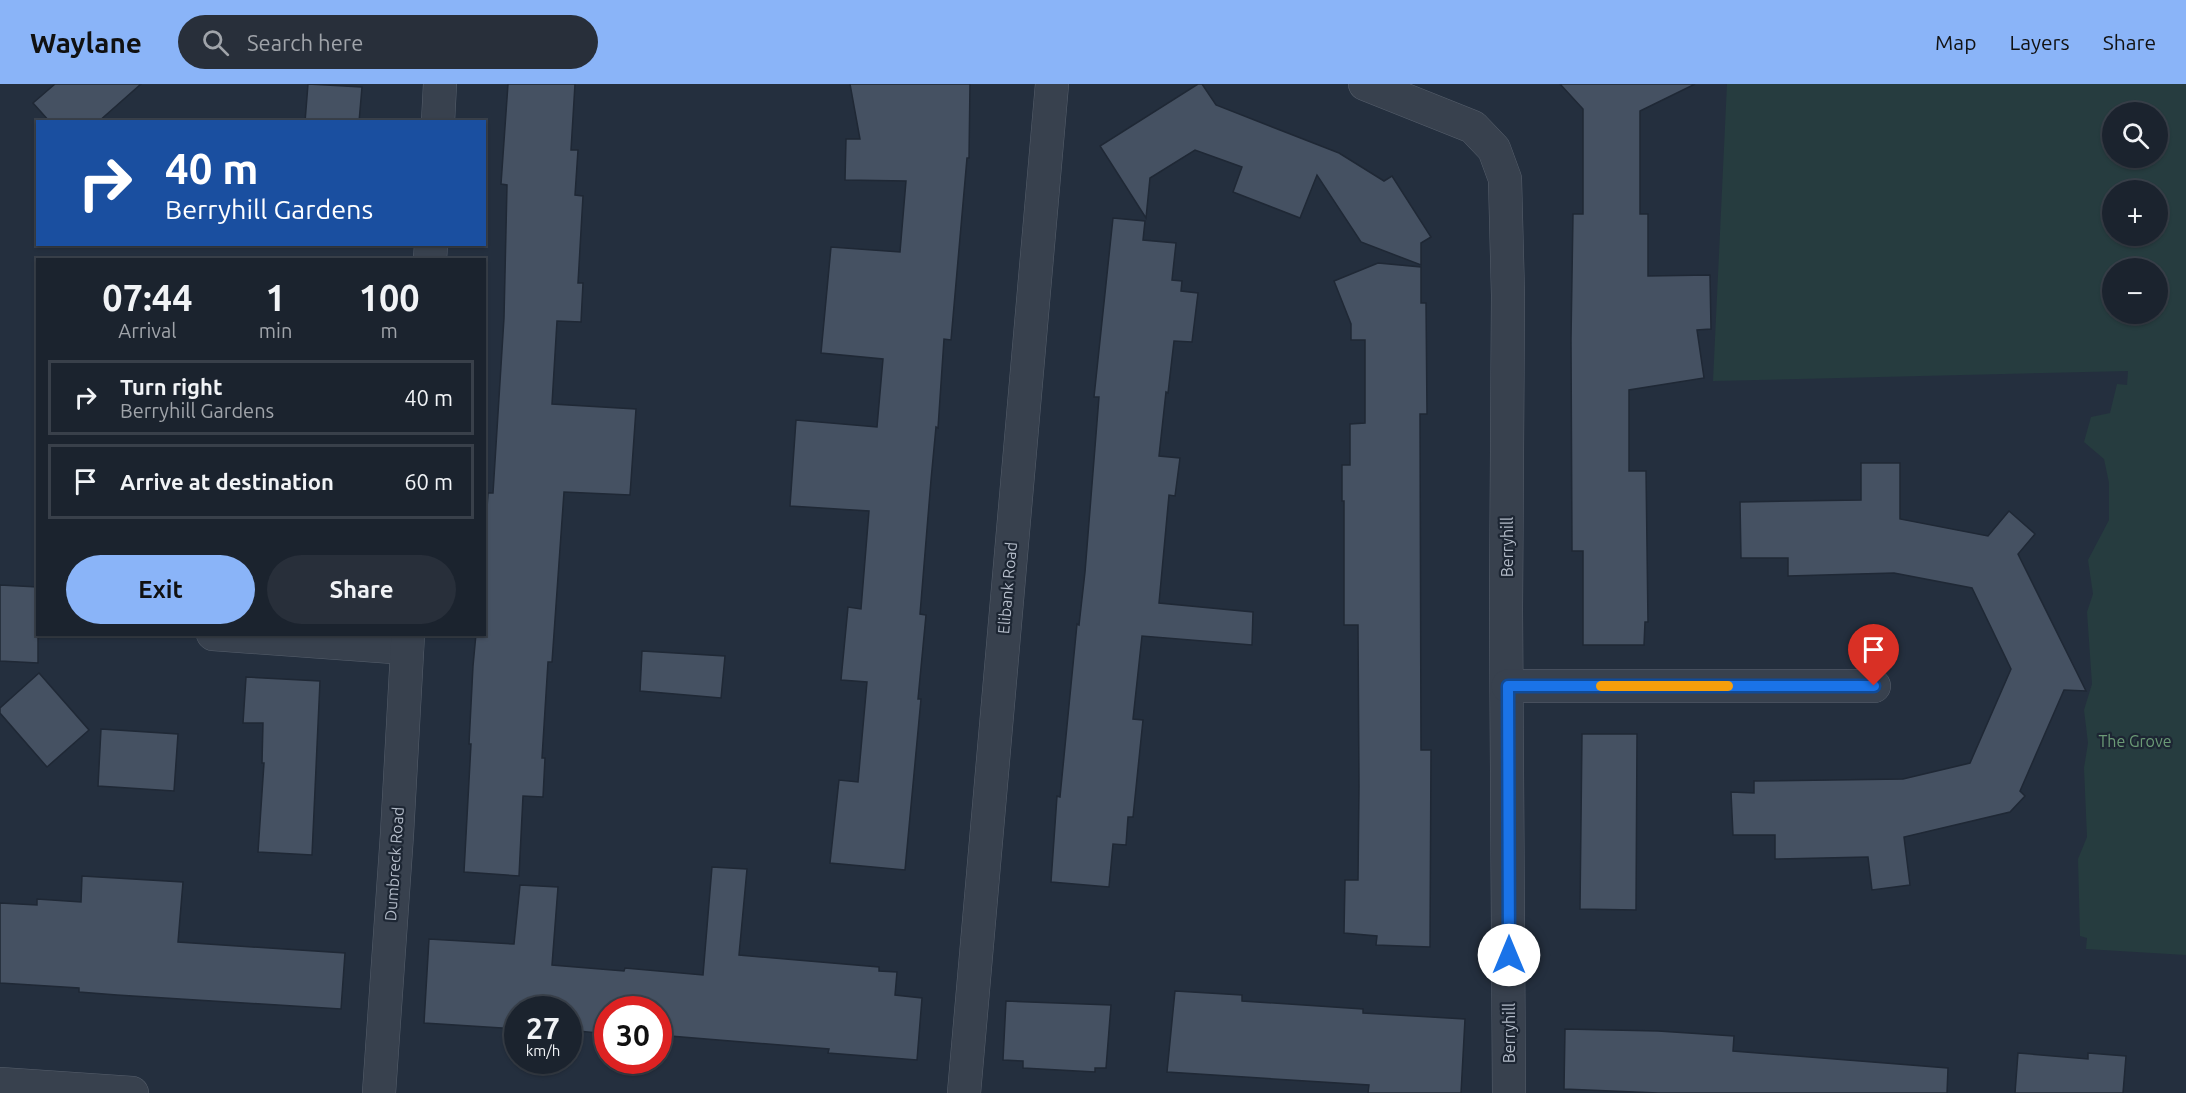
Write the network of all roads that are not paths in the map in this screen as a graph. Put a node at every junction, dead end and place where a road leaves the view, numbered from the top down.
1 (440, 84) edge
2 (1052, 84) edge
3 (1365, 84) edge
4 (438, 120) edge
5 (268, 636) edge
6 (407, 641) edge
7 (1508, 686) junction
8 (1874, 686) dead end
9 (0, 1084) edge
10 (132, 1093) edge
11 (379, 1093) edge
12 (964, 1093) edge
13 (1509, 1093) edge

1 - 4 street
2 - 12 street, Elibank Road
3 - 7 street, Berryhill
5 - 6 street
6 - 11 street, Dumbreck Road
7 - 8 street
7 - 13 street, Berryhill
9 - 10 street

